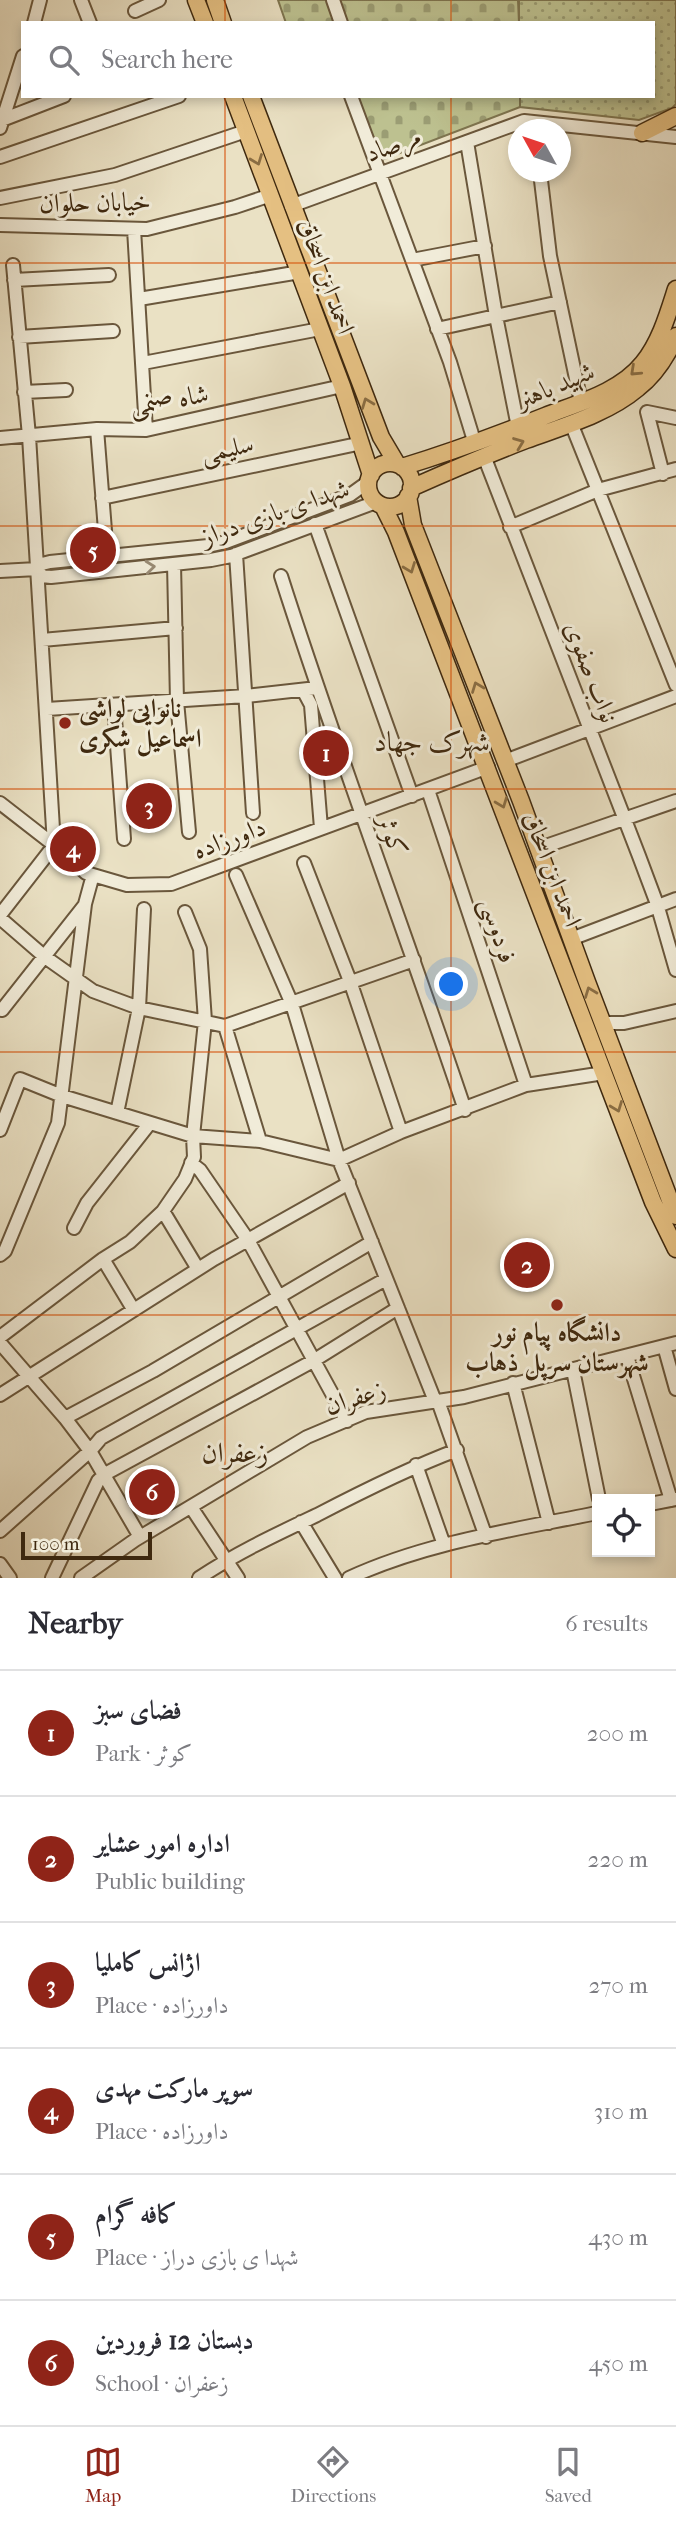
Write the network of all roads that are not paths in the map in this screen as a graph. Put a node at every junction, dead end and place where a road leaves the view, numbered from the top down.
1 (40, 0) edge
2 (81, 0) edge
3 (159, 0) edge
4 (196, 0) edge
5 (215, 0) edge
6 (333, 0) edge
7 (135, 11) dead end
8 (35, 21) edge
9 (89, 21) edge
10 (204, 21) edge
11 (222, 21) edge
12 (340, 21) edge
13 (21, 62) edge
14 (60, 98) edge
15 (172, 98) edge
16 (234, 98) edge
17 (252, 98) edge
18 (352, 98) edge
19 (676, 116) edge
20 (1, 124) edge
21 (508, 127) edge
22 (571, 128) edge
23 (246, 131) junction
24 (642, 133) junction
25 (676, 137) edge
26 (467, 142) junction
27 (0, 157) edge
28 (379, 173) junction
29 (541, 182) edge
30 (271, 195) junction
31 (0, 198) edge
32 (291, 206) junction
33 (0, 225) edge
34 (134, 229) junction
35 (485, 246) junction
36 (412, 260) junction
37 (13, 265) dead end
38 (300, 272) junction
39 (108, 275) dead end
40 (14, 280) junction
41 (676, 289) edge
42 (139, 299) junction
43 (560, 302) junction
44 (496, 316) junction
45 (320, 329) junction
46 (438, 329) junction
47 (113, 331) dead end
48 (676, 336) edge
49 (19, 337) junction
50 (143, 363) junction
51 (342, 386) junction
52 (66, 390) dead end
53 (24, 393) junction
54 (585, 406) junction
55 (676, 418) edge
56 (565, 420) junction
57 (518, 427) junction
58 (97, 429) junction
59 (146, 430) junction
60 (29, 436) junction
61 (0, 438) edge
62 (362, 443) junction
63 (479, 450) junction
64 (399, 466) junction
65 (676, 469) edge
66 (663, 474) junction
67 (369, 479) junction
68 (598, 490) junction
69 (410, 492) junction
70 (102, 498) junction
71 (379, 504) junction
72 (315, 524) junction
73 (510, 527) junction
74 (236, 554) junction
75 (107, 556) junction
76 (174, 564) junction
77 (37, 569) junction
78 (0, 571) edge
79 (281, 576) dead end
80 (176, 628) junction
81 (42, 640) junction
82 (676, 685) edge
83 (317, 688) junction
84 (303, 690) junction
85 (247, 696) junction
86 (676, 696) edge
87 (177, 701) junction
88 (114, 705) junction
89 (47, 709) junction
90 (589, 729) junction
91 (505, 761) junction
92 (488, 767) junction
93 (428, 790) junction
94 (412, 796) junction
95 (676, 801) edge
96 (0, 803) edge
97 (253, 813) dead end
98 (362, 814) junction
99 (624, 820) junction
100 (321, 828) junction
101 (189, 832) dead end
102 (124, 839) dead end
103 (52, 848) junction
104 (537, 849) junction
105 (304, 863) dead end
106 (236, 875) dead end
107 (91, 882) dead end
108 (676, 899) edge
109 (85, 904) junction
110 (657, 904) junction
111 (144, 909) dead end
112 (185, 912) dead end
113 (0, 917) edge
114 (571, 939) junction
115 (45, 957) junction
116 (414, 960) junction
117 (675, 961) edge
118 (76, 978) junction
119 (350, 981) junction
120 (292, 1004) junction
121 (139, 1008) junction
122 (2, 1010) dead end
123 (676, 1011) edge
124 (205, 1021) junction
125 (595, 1025) junction
126 (225, 1026) junction
127 (606, 1063) junction
128 (526, 1085) junction
129 (62, 1096) junction
130 (465, 1110) junction
131 (117, 1112) junction
132 (150, 1123) junction
133 (0, 1130) edge
134 (401, 1132) junction
135 (193, 1136) junction
136 (260, 1141) junction
137 (339, 1160) junction
138 (191, 1163) junction
139 (349, 1183) junction
140 (163, 1212) junction
141 (676, 1216) edge
142 (75, 1228) dead end
143 (248, 1240) junction
144 (372, 1242) junction
145 (676, 1249) edge
146 (0, 1255) edge
147 (103, 1259) junction
148 (198, 1269) junction
149 (386, 1279) junction
150 (279, 1297) junction
151 (398, 1308) junction
152 (133, 1309) junction
153 (296, 1328) junction
154 (0, 1337) edge
155 (0, 1343) edge
156 (670, 1345) edge
157 (627, 1356) junction
158 (313, 1360) junction
159 (573, 1370) junction
160 (28, 1376) junction
161 (513, 1383) junction
162 (676, 1389) edge
163 (0, 1395) edge
164 (437, 1401) junction
165 (65, 1418) junction
166 (347, 1421) junction
167 (457, 1450) junction
168 (90, 1451) junction
169 (416, 1465) junction
170 (105, 1474) junction
171 (598, 1494) edge
172 (673, 1500) edge
173 (655, 1503) edge
174 (191, 1507) junction
175 (592, 1514) edge
176 (301, 1522) junction
177 (549, 1523) junction
178 (0, 1531) edge
179 (140, 1537) junction
180 (486, 1537) junction
181 (444, 1545) junction
182 (225, 1560) junction
183 (0, 1564) edge
184 (10, 1578) edge
185 (52, 1578) edge
186 (81, 1578) edge
187 (199, 1578) edge
188 (238, 1578) edge
189 (335, 1578) edge
190 (349, 1578) edge

1 - 8 street
2 - 9 street
3 - 7 street
4 - 10 main road
5 - 11 main road
6 - 12 street
13 - 20 street
14 - 20 street
15 - 27 street
16 - 23 main road, احمد ابن اسحاق
17 - 32 main road, احمد ابن اسحاق
18 - 28 street, نواب صفوی
19 - 24 main road
21 - 26 street, مرصاد
22 - 24 street, مرصاد
23 -> 30 main road, احمد ابن اسحاق
23 - 31 street
24 - 25 street, مرصاد
26 - 28 street, مرصاد
26 - 35 street
28 - 32 street, مرصاد
28 - 36 street, نواب صفوی
29 - 43 street
30 - 34 street, خیابان حلوان
30 - 38 main road, احمد ابن اسحاق
64 -> 32 main road, احمد ابن اسحاق
33 - 34 street, خیابان حلوان
34 - 42 street
35 - 36 street
35 - 44 street
36 - 46 street, نواب صفوی
37 - 40 street
38 - 42 street
38 - 45 main road, احمد ابن اسحاق
39 - 40 street
40 - 49 street
41 -> 54 main road, شهید باهنر
42 - 50 street
43 - 44 street
43 - 54 street
44 - 46 street
44 - 57 street
45 - 50 street
45 - 51 main road, احمد ابن اسحاق
46 - 63 street, نواب صفوی
47 - 49 street
48 - 54 main road, شهید باهنر
49 - 53 street
50 - 59 street
51 - 59 street, شاه صنمی
51 - 62 main road, احمد ابن اسحاق
52 - 53 street
53 - 60 street
54 - 56 main road, شهید باهنر
55 - 66 street
56 - 57 main road, شهید باهنر
63 -> 56 main road, شهید باهنر
56 - 68 street
57 - 63 main road, شهید باهنر
58 - 59 street, شاه صنمی
58 - 60 street, شاه صنمی
58 - 70 street
60 - 61 street, شاه صنمی
60 - 77 street
62 - 67 main road, احمد ابن اسحاق
62 - 70 street, سلیمی
63 - 64 main road, شهید باهنر
63 - 69 main road, شهید باهنر
63 - 73 street, نواب صفوی
64 - 67 main road
64 - 69 main road
65 - 66 street
66 - 68 street
67 - 71 main road
67 - 75 street, شهدا ی بازی دراز
68 - 73 street
68 - 82 street
69 - 71 main road
91 -> 69 main road, احمد ابن اسحاق
70 - 75 street
71 - 72 street, شهدا ی بازی دراز
71 -> 92 main road, احمد ابن اسحاق
72 - 74 street, شهدا ی بازی دراز
72 - 94 street
73 - 90 street, نواب صفوی
74 - 76 street, شهدا ی بازی دراز
74 - 85 street
75 - 77 street, شهدا ی بازی دراز
77 -> 76 street, شهدا ی بازی دراز
76 - 80 street
77 - 78 street
77 - 81 street
79 - 83 street, کوثر
80 - 81 street
80 - 87 street
81 - 89 street
83 - 84 street
83 - 98 street, کوثر
84 - 85 street
84 - 100 street
85 - 87 street
85 - 97 street
86 - 90 street
87 - 88 street
87 - 101 street
88 - 89 street
88 - 102 street
89 - 103 street
90 - 91 street
90 - 99 street, نواب صفوی
91 - 104 main road, احمد ابن اسحاق
92 - 93 street, داورزاده
92 -> 125 main road, احمد ابن اسحاق
93 - 94 street, داورزاده
93 - 128 street, فردوسی
94 - 98 street, داورزاده
95 - 99 street
96 - 103 street, داورزاده
98 - 100 street, داورزاده
98 - 116 street, کوثر
99 - 104 street
99 - 110 street, نواب صفوی
100 - 103 street, داورزاده
103 - 113 street
104 - 114 main road, احمد ابن اسحاق
105 - 119 street
106 - 120 street
107 - 109 street
108 - 110 street
109 - 115 street
109 - 118 street
110 - 114 street
110 - 117 street, نواب صفوی
111 - 121 street
112 - 124 street
113 - 115 street
125 -> 114 main road, احمد ابن اسحاق
115 - 118 street
115 - 122 street
116 - 119 street
116 - 130 street, کوثر
118 - 121 street
118 - 129 street
119 - 120 street
119 - 134 street
120 - 126 street
120 - 137 street
121 - 124 street
121 - 131 street
123 - 125 street
124 - 126 street
124 - 135 street
125 - 127 main road, احمد ابن اسحاق
126 - 136 street
127 - 128 street
127 - 141 main road, احمد ابن اسحاق
127 -> 145 main road, احمد ابن اسحاق
128 - 130 street
129 - 131 street
129 - 133 street
129 - 146 street
130 - 134 street
131 - 132 street
132 - 135 street
132 - 142 street
134 - 137 street
135 - 136 street
135 - 138 street
136 - 137 street
137 - 139 street
138 - 140 street
138 - 143 street
139 - 143 street
139 - 144 street
140 - 147 street
140 - 148 street
143 - 148 street
143 - 150 street
144 - 149 street
144 - 150 street
147 - 152 street
147 - 154 street
148 - 152 street
149 - 151 street
149 - 153 street
150 - 153 street
150 - 165 street
151 - 158 street
151 - 164 street
152 - 160 street
153 - 158 street
153 - 168 street
155 - 160 street
156 - 157 street, زعفران
156 - 162 street
157 - 159 street, زعفران
157 - 172 street
158 - 166 street
158 - 170 street
159 - 161 street, زعفران
159 - 171 street
160 - 163 street
160 - 165 street
161 - 164 street, زعفران
161 - 177 street
164 - 166 street, زعفران
164 - 167 street
165 - 168 street
166 - 174 street, زعفران
167 - 169 street
167 - 180 street
168 - 170 street
168 - 178 street
169 - 176 street
169 - 181 street
170 - 179 street
170 - 185 street
172 - 173 street
174 - 179 street, زعفران
174 - 182 street
175 - 177 street
176 - 182 street
176 - 189 street
177 - 180 street
179 - 186 street, زعفران
180 - 181 street
181 - 190 street
182 - 187 street
182 - 188 street
183 - 184 street

